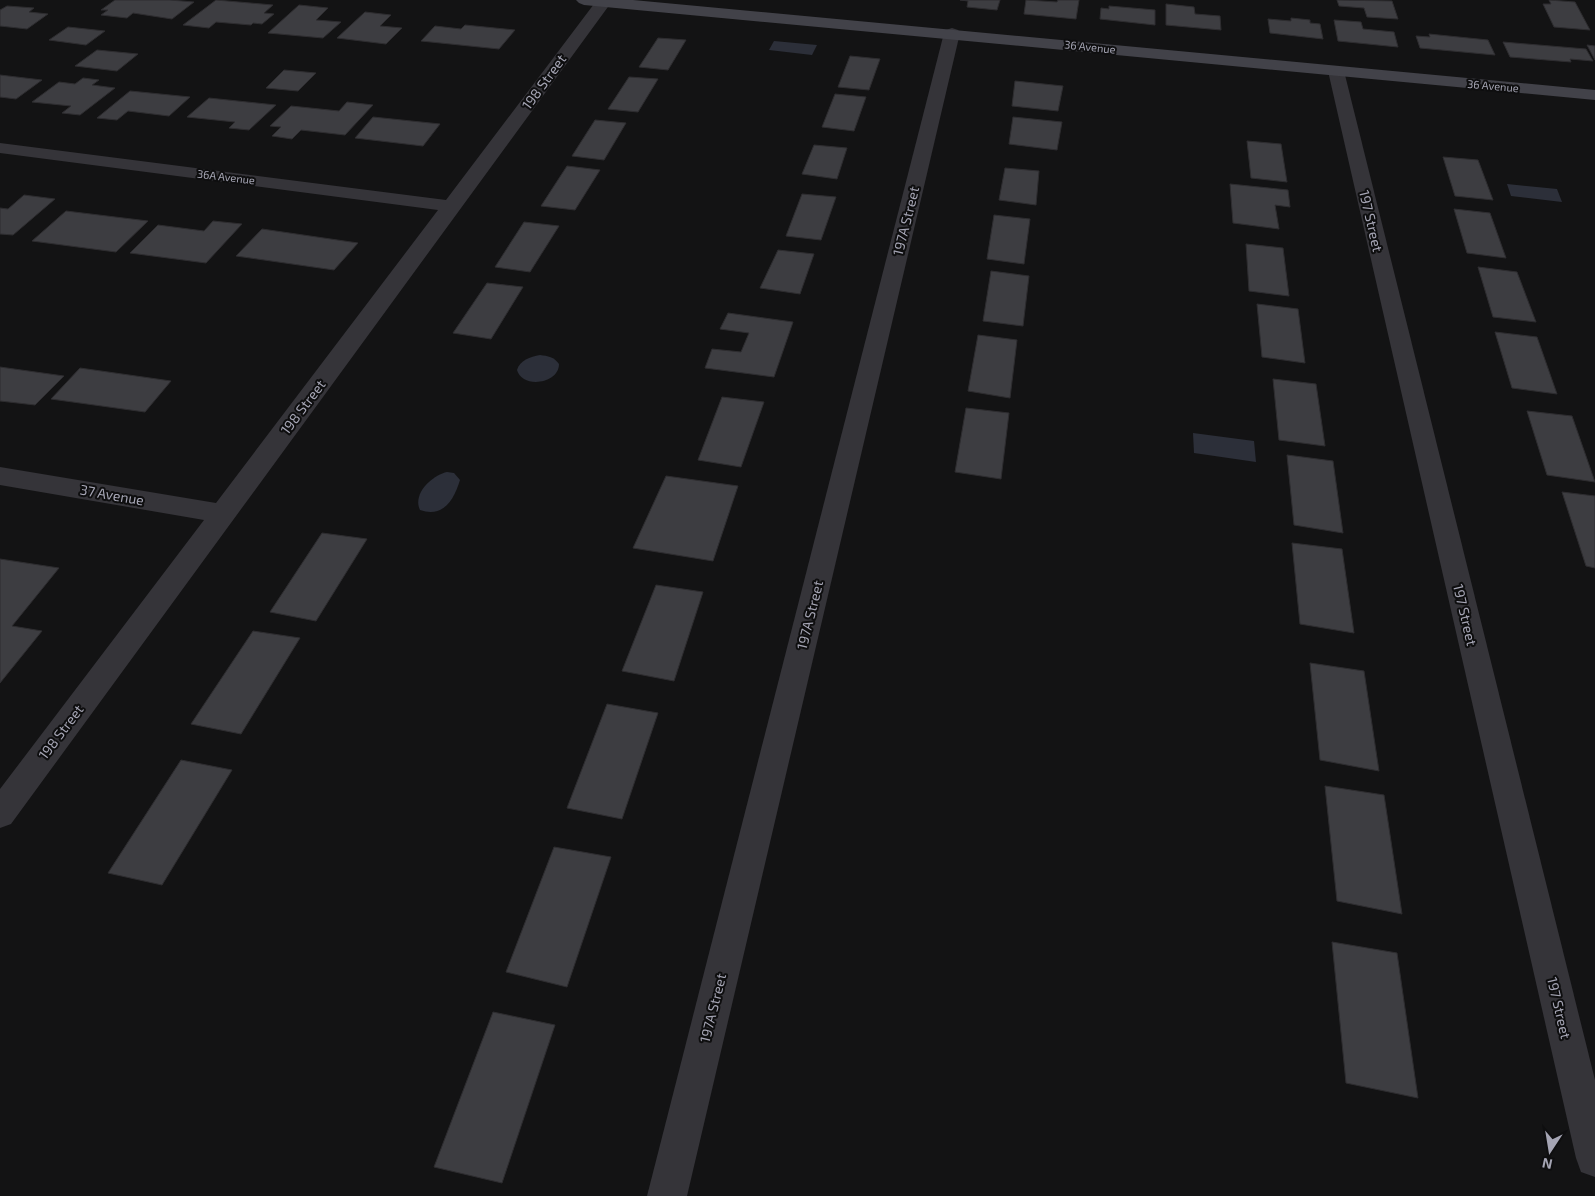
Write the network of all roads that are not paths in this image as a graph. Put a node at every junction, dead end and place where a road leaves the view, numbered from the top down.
1 (584, 0) edge
2 (604, 1) edge
3 (952, 33) junction
4 (1336, 71) junction
5 (1595, 96) edge
6 (0, 148) edge
7 (452, 206) junction
8 (0, 476) edge
9 (223, 514) junction
10 (0, 814) edge
11 (1595, 1158) edge
12 (667, 1196) edge

1 - 2 main road, 36 Avenue
2 - 3 main road, 36 Avenue
2 - 7 street, 198 Street
3 - 4 main road, 36 Avenue
3 - 12 street, 197A Street
4 - 5 main road, 36 Avenue
4 - 11 street, 197 Street
6 - 7 street, 36A Avenue
7 - 9 street, 198 Street
8 - 9 street, 37 Avenue
9 - 10 street, 198 Street

